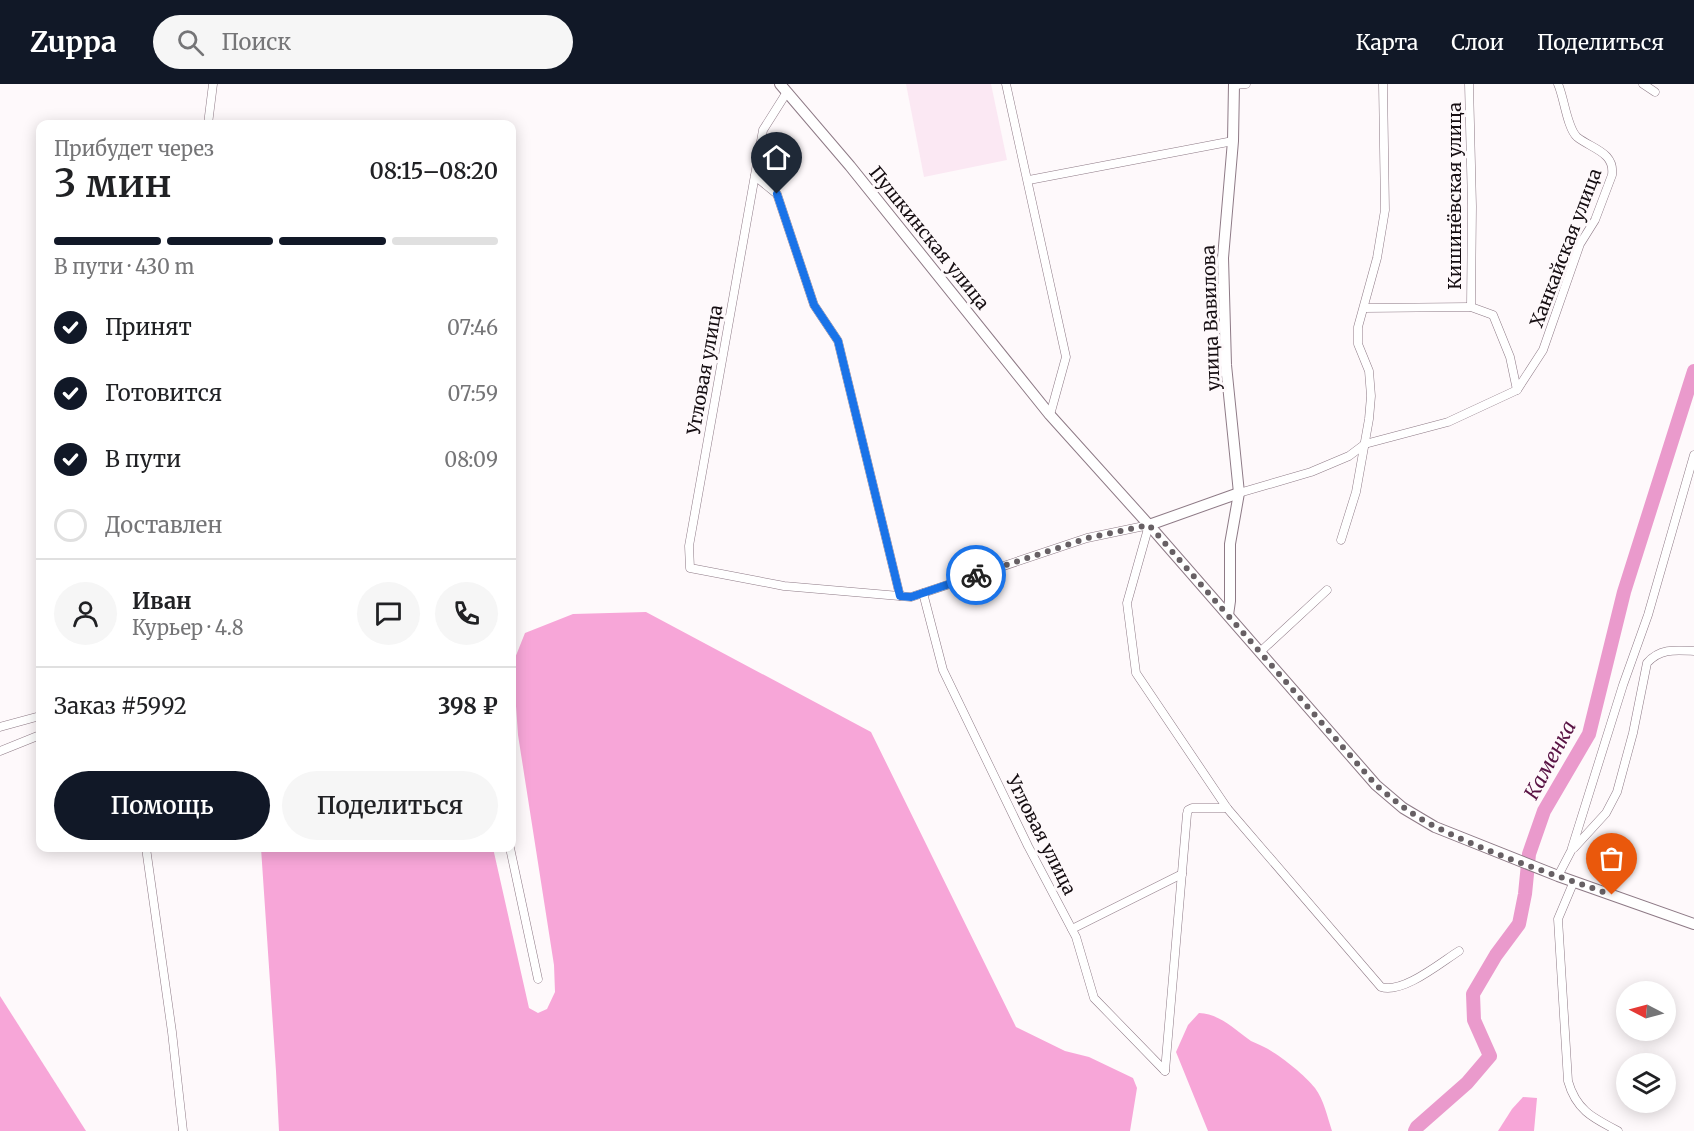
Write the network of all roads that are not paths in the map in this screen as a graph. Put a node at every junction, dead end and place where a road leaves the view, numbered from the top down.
1 (213, 84) edge
2 (1006, 84) edge
3 (1238, 84) edge
4 (1383, 84) edge
5 (1469, 84) edge
6 (1557, 84) edge
7 (1643, 84) edge
8 (783, 88) edge
9 (1655, 92) dead end
10 (208, 120) edge
11 (1233, 141) junction
12 (755, 176) junction
13 (1029, 180) junction
14 (1364, 308) junction
15 (1471, 308) junction
16 (1517, 390) junction
17 (1050, 415) junction
18 (1365, 444) junction
19 (1694, 454) edge
20 (1239, 494) junction
21 (1149, 525) junction
22 (1341, 540) dead end
23 (1328, 590) dead end
24 (923, 593) junction
25 (900, 596) junction
26 (1228, 615) junction
27 (1694, 651) edge
28 (1260, 652) junction
29 (36, 717) edge
30 (0, 727) edge
31 (36, 736) edge
32 (0, 751) edge
33 (1227, 808) junction
34 (1571, 851) junction
35 (147, 852) edge
36 (511, 852) edge
37 (1182, 874) junction
38 (1558, 876) junction
39 (1574, 881) junction
40 (1694, 924) edge
41 (1072, 929) junction
42 (1459, 951) dead end
43 (538, 979) dead end
44 (183, 1131) edge
45 (1618, 1131) edge

1 - 10 street
2 - 13 street
3 - 11 main road, улица Вавилова
4 - 14 street
5 - 15 street, Кишинёвская улица
6 - 16 street, Ханкайская улица
7 - 9 street
8 - 12 street, Угловая улица
8 - 17 main road, Пушкинская улица
11 - 13 street
11 - 20 main road, улица Вавилова
12 - 25 street
12 - 25 street, Угловая улица
13 - 17 street
14 - 15 street
14 - 18 street
15 - 16 street
16 - 18 street
17 - 21 main road, Пушкинская улица
18 - 20 street
18 - 22 street
19 - 34 street
20 - 21 main road
20 - 26 main road, улица Вавилова
21 - 24 street
21 - 26 main road, Пушкинская улица
21 - 33 street
23 - 28 street
24 - 25 street
24 - 41 street, Угловая улица
26 - 28 main road, Пушкинская улица
27 - 34 street
28 - 38 main road, Пушкинская улица
29 - 30 street
31 - 32 street
33 - 37 street
33 - 42 street
34 - 38 street
35 - 44 street
36 - 43 street
37 - 41 street
37 - 41 street, Угловая улица
38 - 39 main road, Пушкинская улица
39 - 40 main road, Пушкинская улица
39 - 45 street

